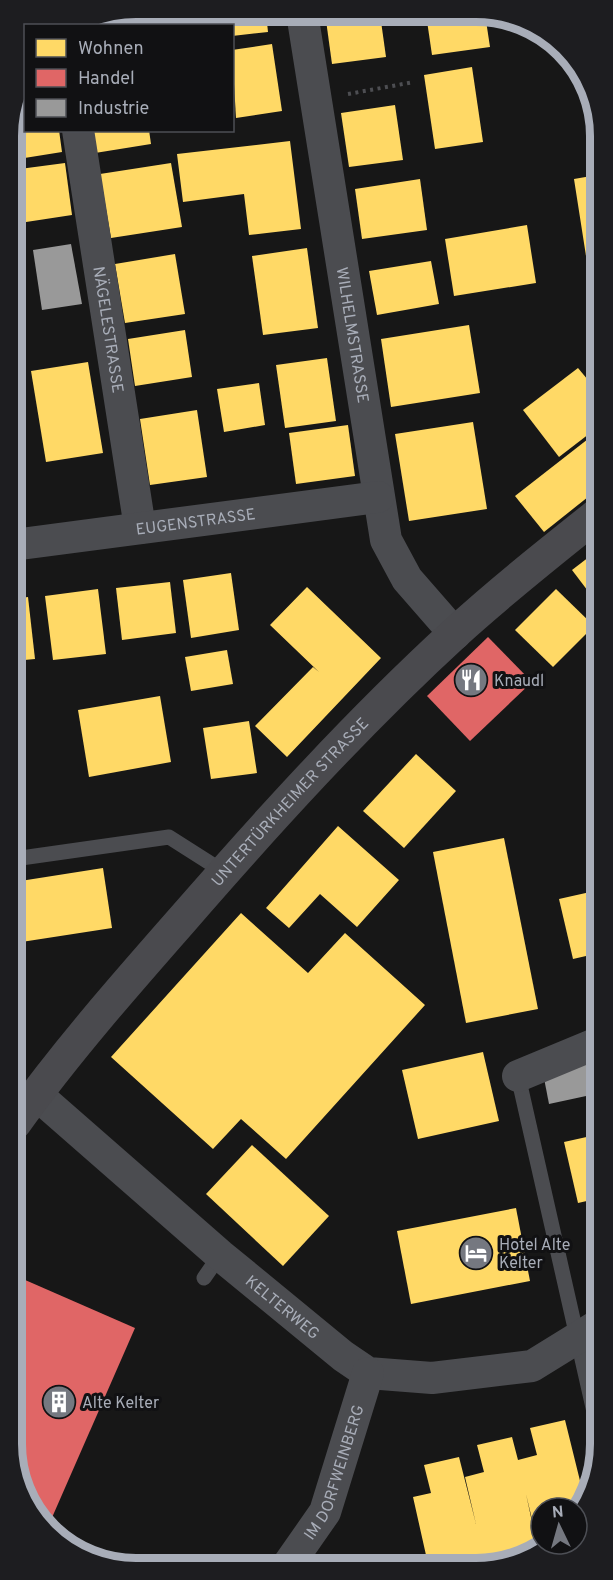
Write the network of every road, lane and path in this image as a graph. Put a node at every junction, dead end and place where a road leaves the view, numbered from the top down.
1 (304, 23) edge
2 (414, 82) dead end
3 (315, 99) junction
4 (78, 132) edge
5 (378, 497) junction
6 (590, 521) edge
7 (140, 528) junction
8 (23, 544) edge
9 (454, 634) junction
10 (22, 858) edge
11 (224, 872) junction
12 (590, 1046) edge
13 (518, 1076) joint
14 (36, 1094) junction
15 (22, 1113) edge
16 (589, 1331) edge
17 (368, 1373) junction
18 (293, 1558) edge

1 - 3 street, WILHELMSTRASSE
2 - 3 path
3 - 5 street, WILHELMSTRASSE
4 - 7 street, NÄGELESTRASSE
5 - 7 street, EUGENSTRASSE
5 - 9 street, WILHELMSTRASSE
6 - 9 main road, UNTERTÜRKHEIMER STRASSE
7 - 8 street, EUGENSTRASSE
9 - 11 main road, UNTERTÜRKHEIMER STRASSE
10 - 11 lane
11 - 14 main road, UNTERTÜRKHEIMER STRASSE
12 - 13 street
13 - 16 lane
14 - 15 main road, UNTERTÜRKHEIMER STRASSE
14 - 17 street, KELTERWEG
16 - 17 street, KELTERWEG
17 - 18 street, IM DORFWEINBERG

